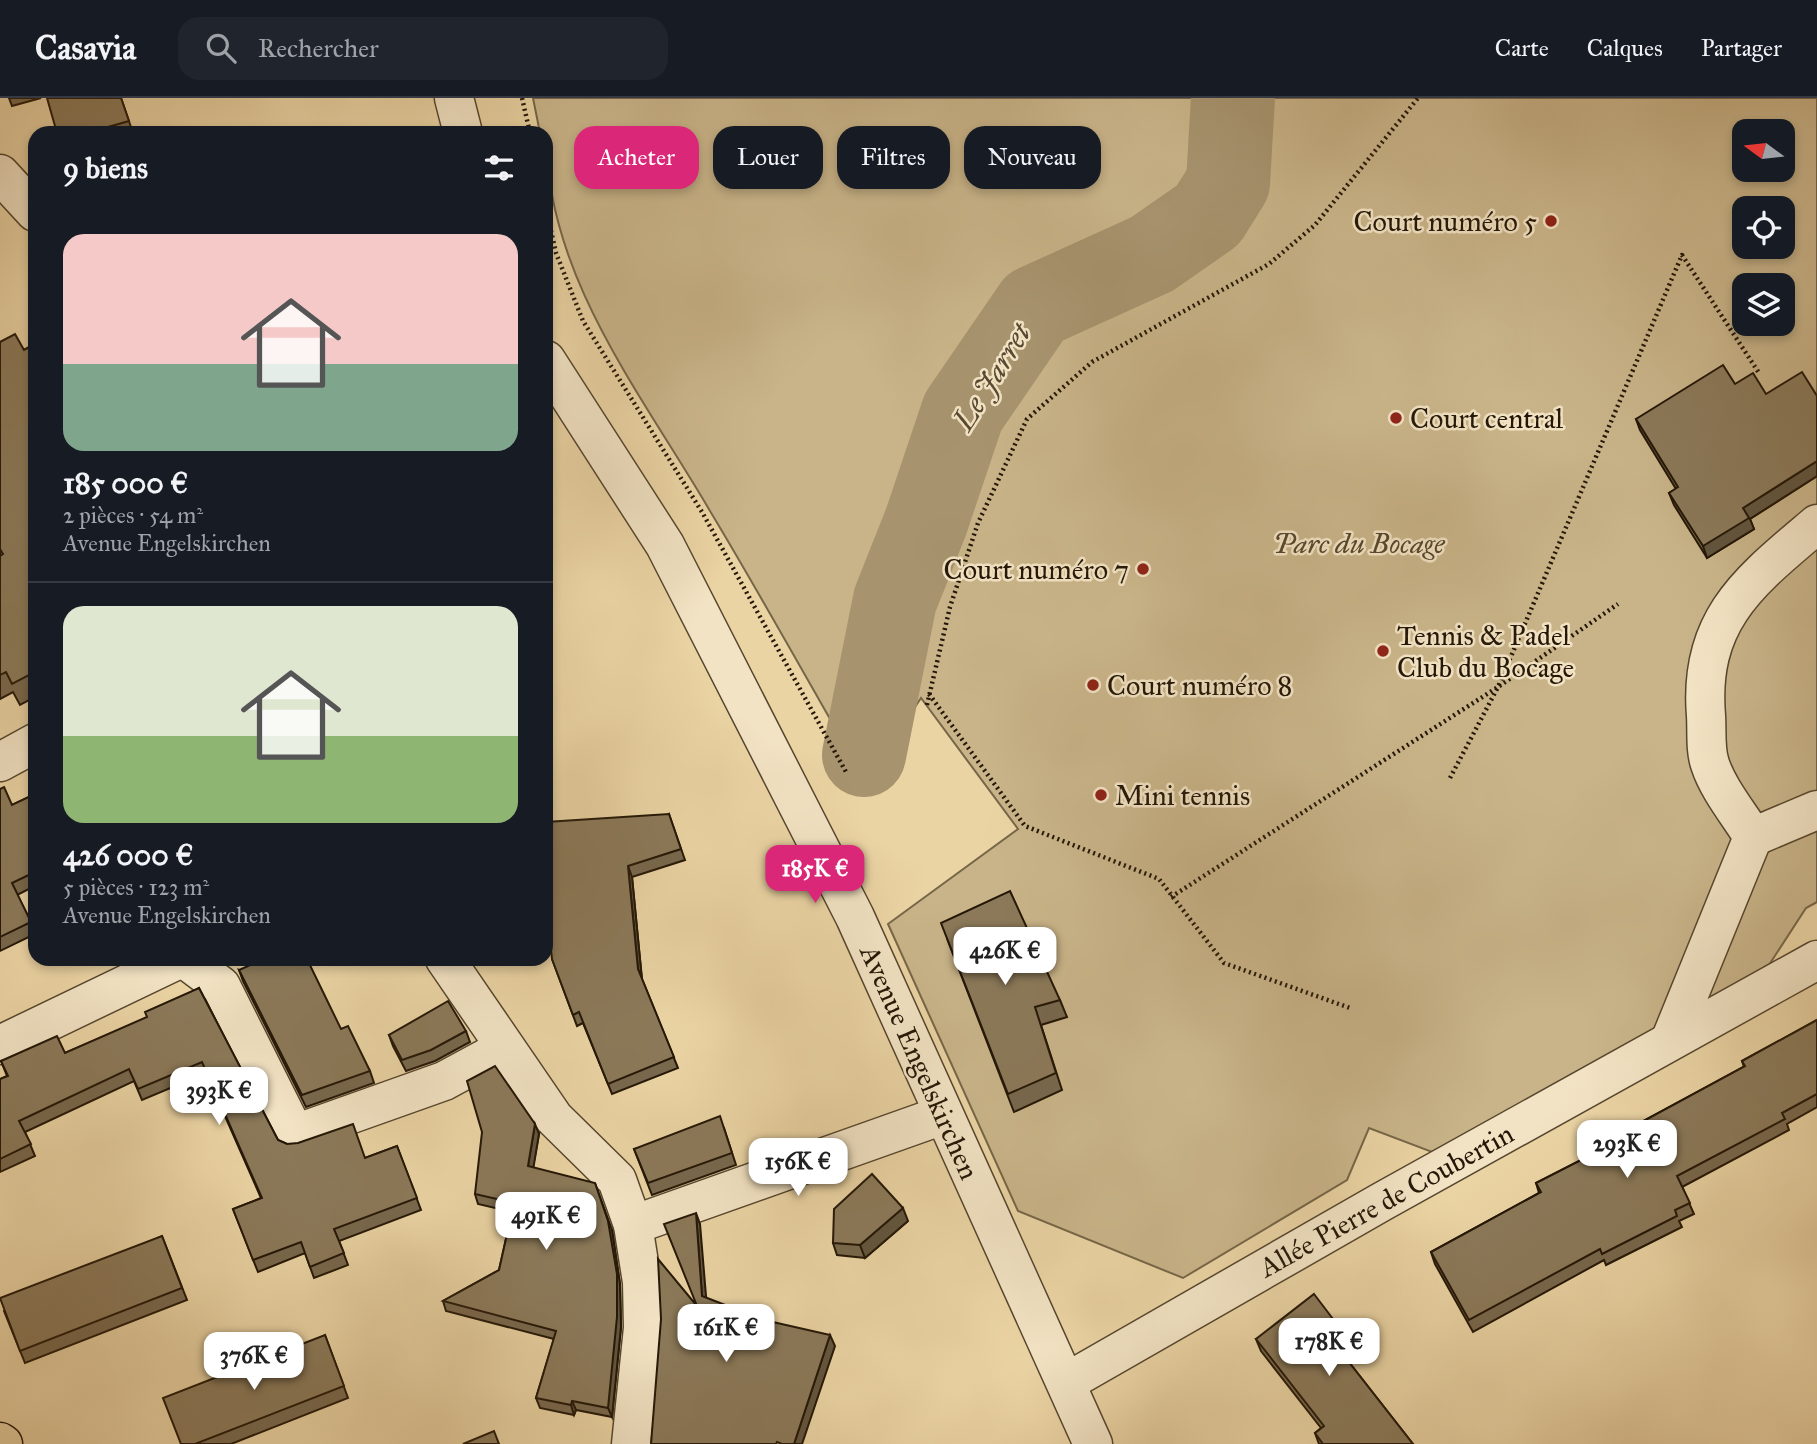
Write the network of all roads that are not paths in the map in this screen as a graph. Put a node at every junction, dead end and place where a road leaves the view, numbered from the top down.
1 (454, 98) edge
2 (461, 126) edge
3 (0, 174) edge
4 (28, 204) edge
5 (553, 371) edge
6 (1817, 524) edge
7 (28, 747) edge
8 (0, 762) edge
9 (1817, 810) edge
10 (1753, 837) junction
11 (1817, 961) edge
12 (164, 966) edge
13 (194, 966) edge
14 (450, 966) edge
15 (1670, 1041) junction
16 (0, 1045) edge
17 (505, 1048) junction
18 (943, 1115) junction
19 (633, 1225) junction
20 (1067, 1382) junction
21 (631, 1444) edge
22 (1093, 1444) edge

1 - 2 street
3 - 4 street
5 - 18 street, Avenue Engelskirchen
6 - 10 street
7 - 8 street
9 - 10 street
10 - 15 street
11 - 15 street, Allée Pierre de Coubertin
12 - 16 street
13 - 17 street
14 - 17 street
15 - 20 street, Allée Pierre de Coubertin
17 - 19 street
18 - 19 street
18 - 20 street, Avenue Engelskirchen
19 - 21 street
20 - 22 street, Avenue Engelskirchen

